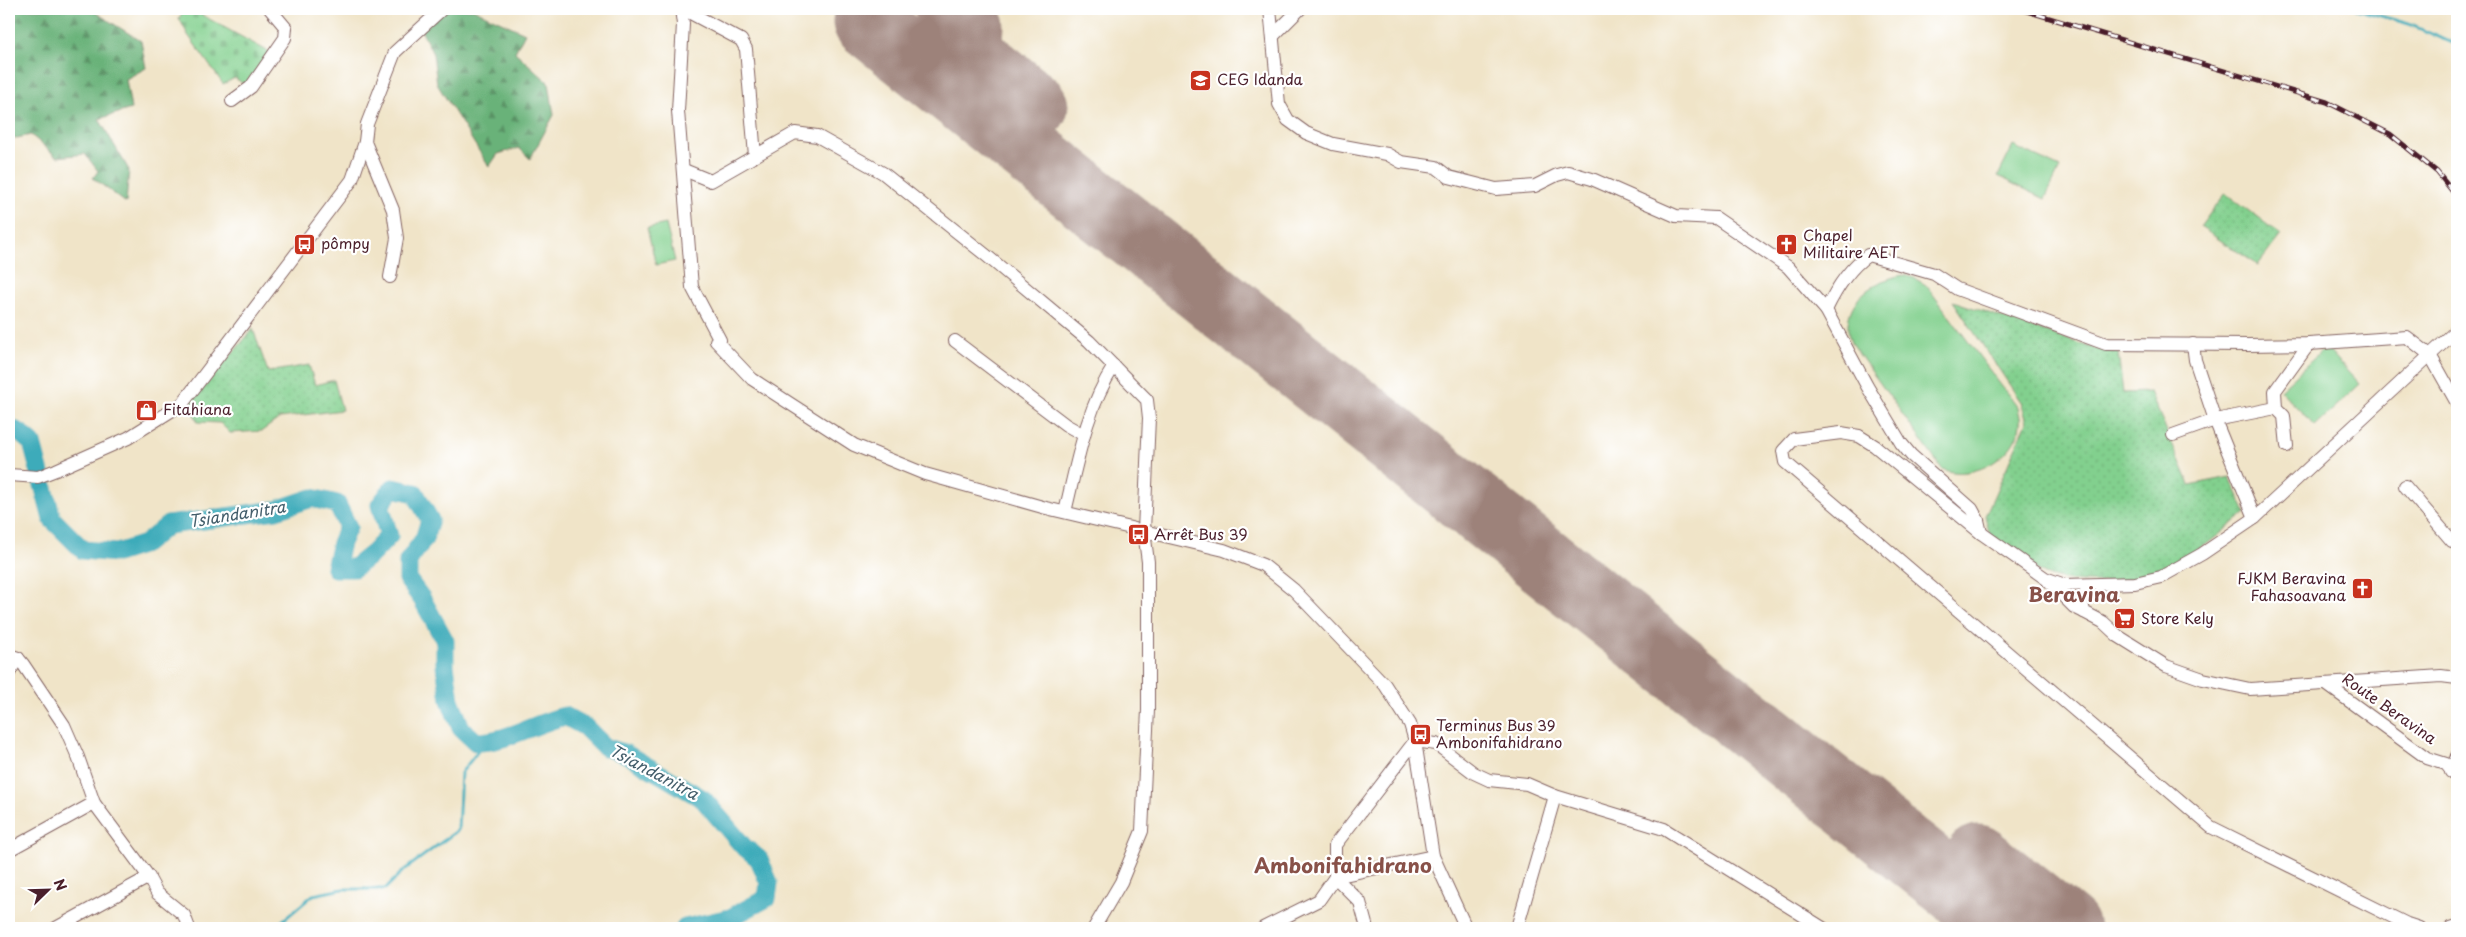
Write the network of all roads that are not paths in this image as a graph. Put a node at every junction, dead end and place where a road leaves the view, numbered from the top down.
1 (270, 9) edge
2 (442, 9) edge
3 (682, 9) edge
4 (1270, 9) edge
5 (1300, 9) edge
6 (1274, 36) junction
7 (232, 101) dead end
8 (365, 142) junction
9 (756, 156) junction
10 (684, 170) junction
11 (390, 277) dead end
12 (1826, 310) junction
13 (2457, 330) edge
14 (956, 342) dead end
15 (2193, 344) junction
16 (2309, 344) junction
17 (2430, 355) junction
18 (1114, 366) junction
19 (2457, 403) edge
20 (2276, 408) junction
21 (2216, 420) junction
22 (1084, 435) junction
23 (2174, 435) dead end
24 (2287, 446) dead end
25 (9, 475) edge
26 (2405, 486) dead end
27 (1065, 512) junction
28 (2255, 518) junction
29 (1144, 531) junction
30 (1981, 533) junction
31 (2457, 543) edge
32 (2045, 578) junction
33 (2089, 586) junction
34 (2084, 612) junction
35 (14, 657) edge
36 (9, 673) edge
37 (2457, 678) edge
38 (2326, 684) junction
39 (1415, 741) junction
40 (2457, 756) edge
41 (2454, 775) edge
42 (1555, 796) junction
43 (94, 803) junction
44 (9, 850) edge
45 (1433, 856) junction
46 (148, 877) junction
47 (1334, 877) junction
48 (2457, 926) edge
49 (56, 928) edge
50 (189, 928) edge
51 (1094, 928) edge
52 (1263, 928) edge
53 (1367, 928) edge
54 (1466, 928) edge
55 (1517, 928) edge
56 (1823, 928) edge
57 (2419, 928) edge
58 (2451, 928) edge

1 - 7 street
2 - 8 street
3 - 9 street
3 - 10 street
4 - 6 street
5 - 6 street
6 - 12 street
8 - 11 street
8 - 25 street
9 - 10 street
9 - 18 street
10 - 27 street
12 - 15 street
12 - 30 street
13 - 17 street
14 - 22 street
15 - 16 street
15 - 21 street
16 - 17 street
16 - 20 street
17 - 19 street
17 - 28 street
18 - 22 street
18 - 29 street
20 - 21 street
20 - 24 street
21 - 23 street
21 - 28 street
22 - 27 street
26 - 31 street
27 - 29 street
28 - 33 street
29 - 39 street
29 - 51 street
30 - 32 street
30 - 57 street
32 - 33 street
32 - 34 street
33 - 34 street
34 - 38 street
35 - 36 street
35 - 43 street
37 - 38 street
38 - 41 street, Route Beravina
39 - 42 street
39 - 45 street
39 - 47 street
40 - 41 street
42 - 55 street
42 - 56 street
43 - 44 street
43 - 46 street
45 - 47 street
45 - 54 street
46 - 49 street
46 - 50 street
47 - 52 street
47 - 53 street
48 - 58 street

